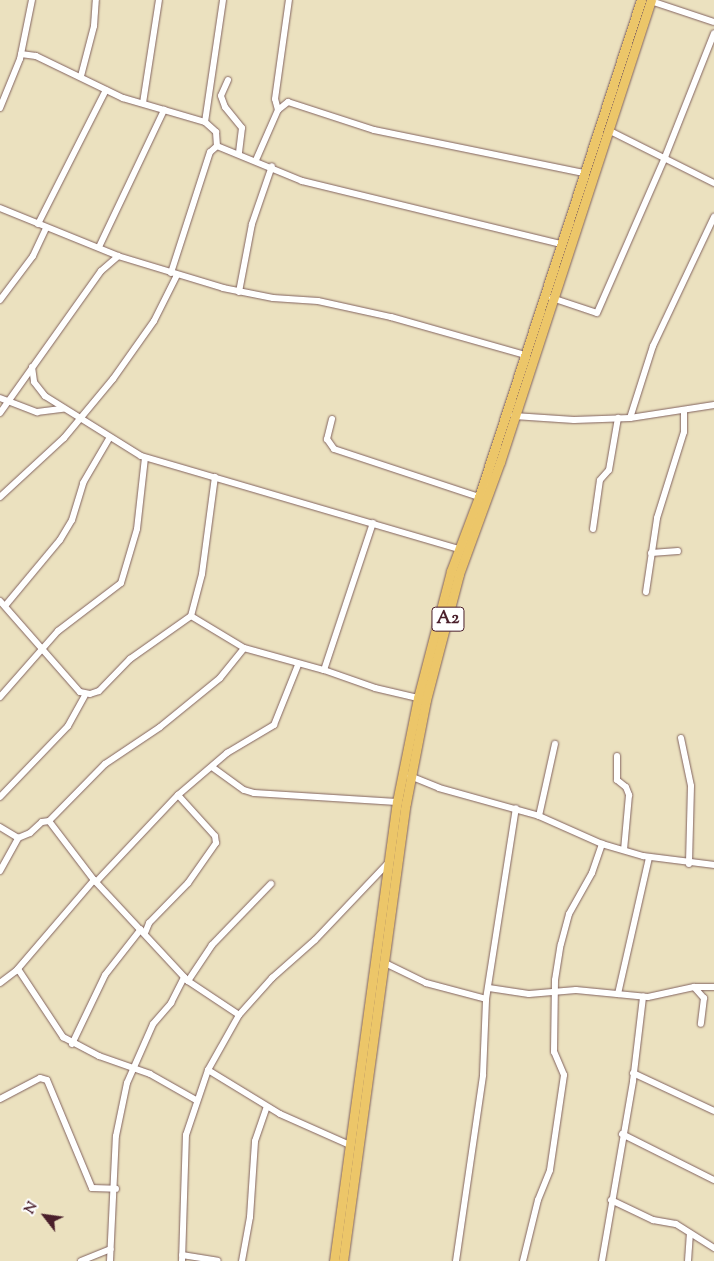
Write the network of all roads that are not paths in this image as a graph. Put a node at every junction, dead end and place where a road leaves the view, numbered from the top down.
1 (32, 0) edge
2 (96, 0) edge
3 (159, 0) edge
4 (223, 0) edge
5 (289, 0) edge
6 (648, 0) edge
7 (714, 22) edge
8 (714, 33) edge
9 (22, 54) junction
10 (82, 76) junction
11 (228, 80) dead end
12 (106, 90) junction
13 (143, 103) junction
14 (0, 108) edge
15 (164, 110) junction
16 (278, 110) junction
17 (205, 122) junction
18 (608, 130) junction
19 (217, 146) junction
20 (239, 153) junction
21 (665, 157) junction
22 (256, 160) junction
23 (272, 166) junction
24 (584, 172) junction
25 (714, 183) edge
26 (0, 208) edge
27 (714, 217) edge
28 (38, 224) junction
29 (46, 228) junction
30 (561, 244) junction
31 (99, 247) junction
32 (118, 256) junction
33 (174, 274) junction
34 (239, 292) junction
35 (552, 298) junction
36 (0, 300) edge
37 (525, 355) junction
38 (32, 367) junction
39 (0, 398) edge
40 (10, 403) junction
41 (714, 406) edge
42 (63, 409) junction
43 (684, 411) junction
44 (0, 412) edge
45 (514, 416) junction
46 (81, 417) junction
47 (332, 418) dead end
48 (618, 418) junction
49 (630, 418) junction
50 (110, 437) junction
51 (145, 458) junction
52 (215, 477) junction
53 (0, 497) edge
54 (479, 497) junction
55 (373, 523) junction
56 (593, 529) dead end
57 (460, 549) junction
58 (678, 551) dead end
59 (651, 553) junction
60 (646, 592) dead end
61 (2, 604) edge
62 (191, 616) junction
63 (244, 648) junction
64 (41, 650) junction
65 (298, 664) junction
66 (324, 670) junction
67 (85, 695) junction
68 (0, 697) edge
69 (418, 698) junction
70 (681, 738) dead end
71 (555, 744) dead end
72 (617, 756) dead end
73 (212, 767) junction
74 (410, 776) junction
75 (178, 795) junction
76 (0, 797) edge
77 (397, 802) junction
78 (516, 808) junction
79 (540, 816) junction
80 (49, 822) junction
81 (0, 828) edge
82 (18, 838) junction
83 (602, 844) junction
84 (624, 850) junction
85 (649, 857) junction
86 (391, 860) junction
87 (688, 864) junction
88 (714, 865) edge
89 (0, 871) edge
90 (95, 881) junction
91 (271, 884) dead end
92 (143, 931) junction
93 (386, 962) junction
94 (18, 969) junction
95 (186, 979) junction
96 (0, 983) edge
97 (714, 987) edge
98 (488, 988) junction
99 (694, 988) junction
100 (557, 991) junction
101 (618, 994) junction
102 (643, 997) junction
103 (486, 999) junction
104 (239, 1014) junction
105 (701, 1024) dead end
106 (72, 1044) junction
107 (134, 1067) junction
108 (208, 1070) junction
109 (633, 1072) junction
110 (0, 1100) edge
111 (196, 1100) junction
112 (267, 1107) junction
113 (714, 1111) edge
114 (622, 1134) junction
115 (350, 1145) junction
116 (714, 1180) edge
117 (116, 1188) junction
118 (611, 1200) junction
119 (690, 1235) junction
120 (714, 1248) edge
121 (111, 1249) junction
122 (182, 1258) edge
123 (81, 1261) edge
124 (110, 1261) edge
125 (218, 1261) edge
126 (242, 1261) edge
127 (334, 1261) edge
128 (343, 1261) edge
129 (456, 1261) edge
130 (523, 1261) edge
131 (602, 1261) edge
132 (688, 1261) edge

1 - 9 street
2 - 10 street
3 - 13 street
4 - 17 street
5 - 16 street
6 - 7 street
6 - 18 highway, A2
6 - 24 highway, A2
8 - 21 street
9 - 10 street
9 - 14 street
10 - 12 street
11 - 20 street
12 - 13 street
12 - 28 street
13 - 15 street
15 - 17 street
15 - 31 street
16 - 22 street
16 - 24 street
17 - 19 street
18 - 21 street
18 - 35 highway, A2
19 - 20 street
19 - 33 street
20 - 22 street
21 - 25 street
21 - 35 street
22 - 23 street
23 - 30 street
23 - 34 street
24 - 30 highway, A2
26 - 28 street
27 - 49 street
28 - 29 street
29 - 31 street
29 - 36 street
30 - 37 highway, A2
31 - 32 street
32 - 33 street
32 - 38 street
33 - 34 street
33 - 46 street
34 - 37 street
35 - 45 highway, A2
37 - 54 highway, A2
38 - 40 street
38 - 42 street
39 - 40 street
40 - 42 street
40 - 44 street
41 - 43 street
42 - 46 street
43 - 49 street
43 - 59 street
45 - 48 street
45 - 74 highway, A2
46 - 50 street
46 - 53 street
47 - 54 street
48 - 49 street
48 - 56 street
50 - 51 street
50 - 61 street
51 - 52 street
51 - 64 street
52 - 55 street
52 - 62 street
54 - 57 highway, A2
55 - 57 street
55 - 66 street
57 - 69 highway, A2
58 - 59 street
59 - 60 street
61 - 64 street
62 - 63 street
62 - 67 street
63 - 65 street
63 - 80 street
64 - 67 street
64 - 68 street
65 - 66 street
65 - 73 street
66 - 69 street
67 - 76 street
69 - 77 highway, A2
70 - 87 street
71 - 79 street
72 - 84 street
73 - 75 street
73 - 77 street
74 - 78 street
74 - 93 highway, A2
75 - 90 street
75 - 92 street
77 - 86 highway, A2
78 - 79 street
78 - 98 street
79 - 83 street
80 - 82 street
80 - 90 street
81 - 82 street
82 - 89 street
83 - 84 street
83 - 100 street
84 - 85 street
85 - 87 street
85 - 101 street
86 - 104 street
86 - 115 highway, A2
87 - 88 street
90 - 92 street
90 - 94 street
91 - 95 street
92 - 95 street
92 - 106 street
93 - 103 street
93 - 128 highway, A2
94 - 96 street
94 - 106 street
95 - 104 street
95 - 107 street
97 - 99 street
98 - 100 street
98 - 103 street
99 - 102 street
99 - 105 street
100 - 101 street
100 - 130 street
101 - 102 street
102 - 109 street
103 - 129 street
104 - 108 street
106 - 107 street
107 - 111 street
107 - 117 street
108 - 111 street
108 - 112 street
109 - 113 street
109 - 114 street
110 - 117 street
111 - 122 street
112 - 115 street
112 - 126 street
114 - 116 street
114 - 118 street
115 - 127 highway, A2
117 - 121 street
118 - 119 street
118 - 131 street
119 - 120 street
119 - 132 street
121 - 123 street
121 - 124 street
122 - 125 street

